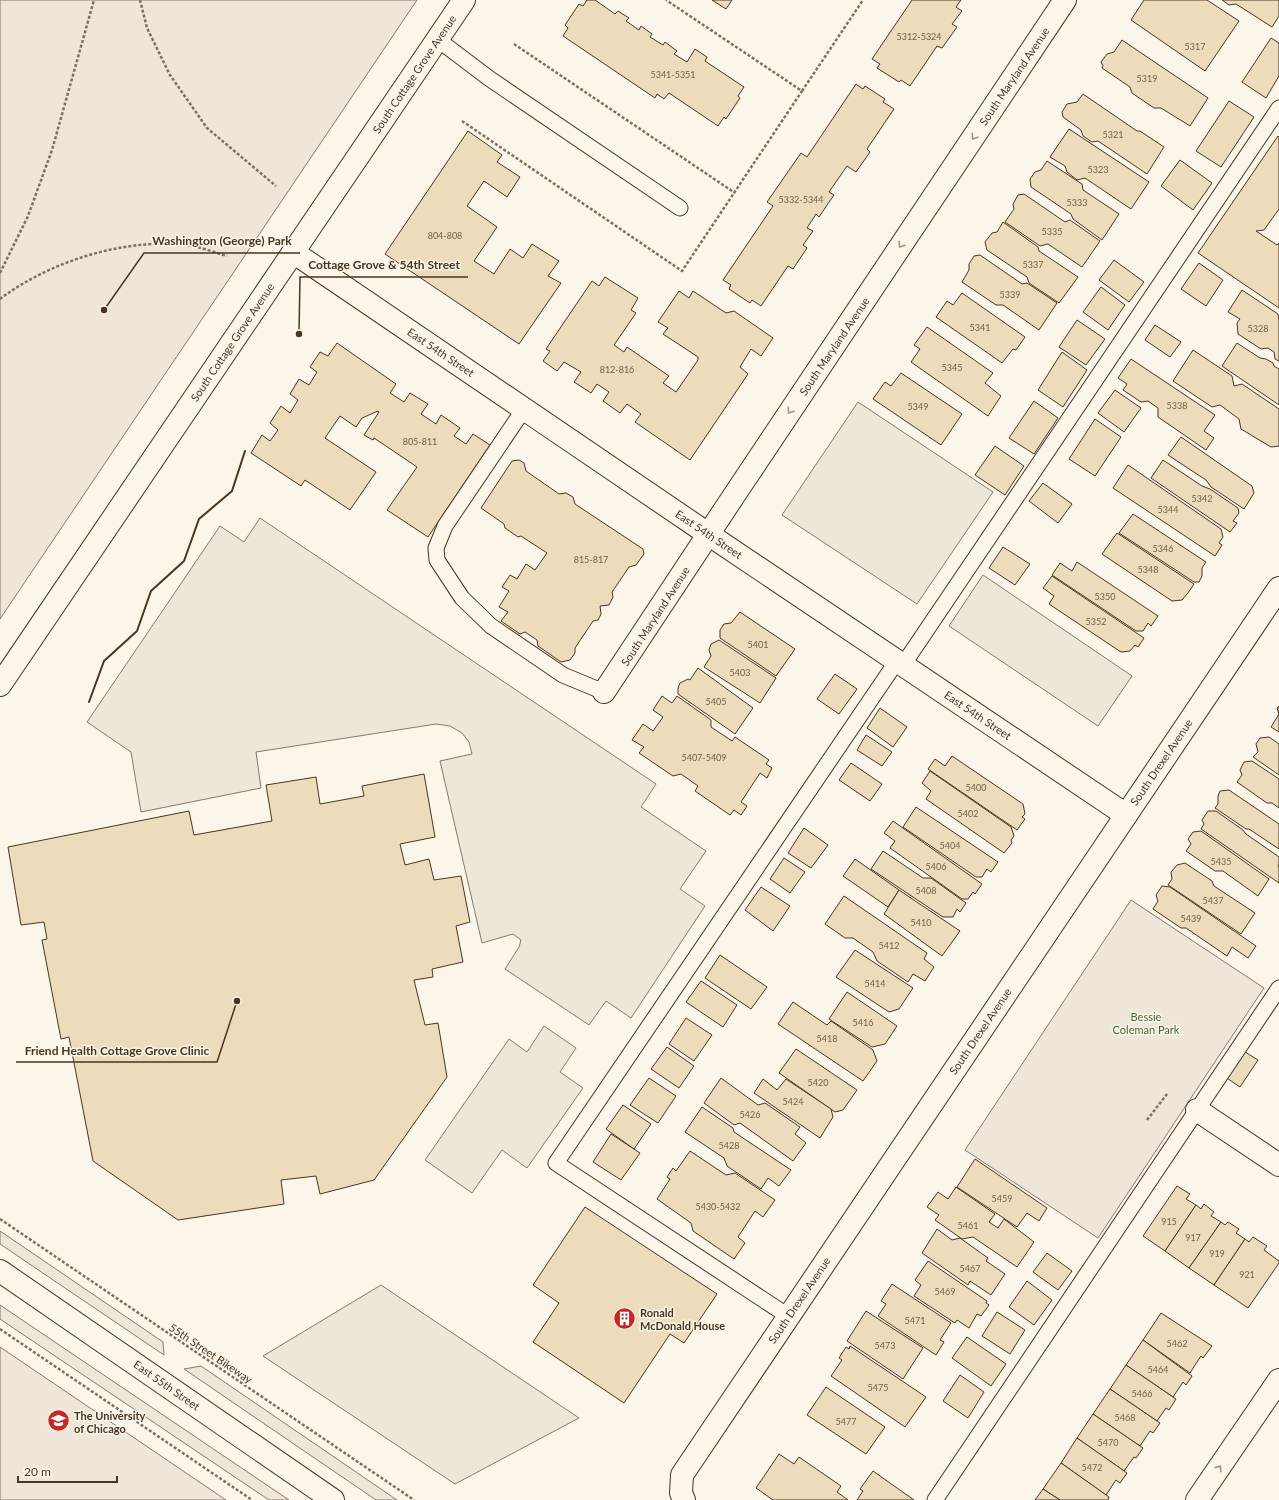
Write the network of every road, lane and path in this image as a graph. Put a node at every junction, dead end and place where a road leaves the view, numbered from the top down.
1 (94, 0) edge
2 (140, 0) edge
3 (464, 0) edge
4 (666, 0) edge
5 (863, 0) edge
6 (1065, 0) edge
7 (437, 39) junction
8 (514, 44) dead end
9 (802, 91) junction
10 (1279, 108) edge
11 (462, 121) dead end
12 (276, 186) dead end
13 (735, 194) junction
14 (680, 208) dead end
15 (293, 252) junction
16 (227, 256) dead end
17 (0, 273) edge
18 (0, 299) edge
19 (524, 408) junction
20 (708, 534) junction
21 (1279, 588) edge
22 (900, 663) junction
23 (0, 685) edge
24 (604, 692) joint
25 (1126, 815) junction
26 (1279, 988) edge
27 (1167, 1094) dead end
28 (1197, 1110) junction
29 (1147, 1120) dead end
30 (1279, 1165) edge
31 (0, 1220) edge
32 (0, 1271) edge
33 (788, 1316) junction
34 (0, 1329) edge
35 (1279, 1380) edge
36 (252, 1500) edge
37 (333, 1500) edge
38 (414, 1500) edge
39 (684, 1500) edge
40 (935, 1500) edge
41 (1197, 1500) edge

1 - 17 path
2 - 12 path
3 - 7 street, South Cottage Grove Avenue
4 - 9 path
5 - 9 path
6 -> 20 street, South Maryland Avenue
7 - 14 lane
7 - 15 street, South Cottage Grove Avenue
8 - 13 path
9 - 13 path
10 - 22 lane
11 - 13 path
15 - 19 street, East 54th Street
15 - 23 street, South Cottage Grove Avenue
16 - 18 path
19 - 20 street, East 54th Street
19 - 24 lane
20 - 22 street, East 54th Street
20 - 24 street, South Maryland Avenue
21 - 25 street, South Drexel Avenue
22 - 25 street, East 54th Street
22 - 33 lane
25 - 33 street, South Drexel Avenue
26 - 28 lane
27 - 29 path
28 - 30 street
28 - 40 lane
31 - 38 path, 55th Street Bikeway
32 - 37 street, East 55th Street
33 - 39 street, South Drexel Avenue
34 - 36 path
41 -> 35 street

